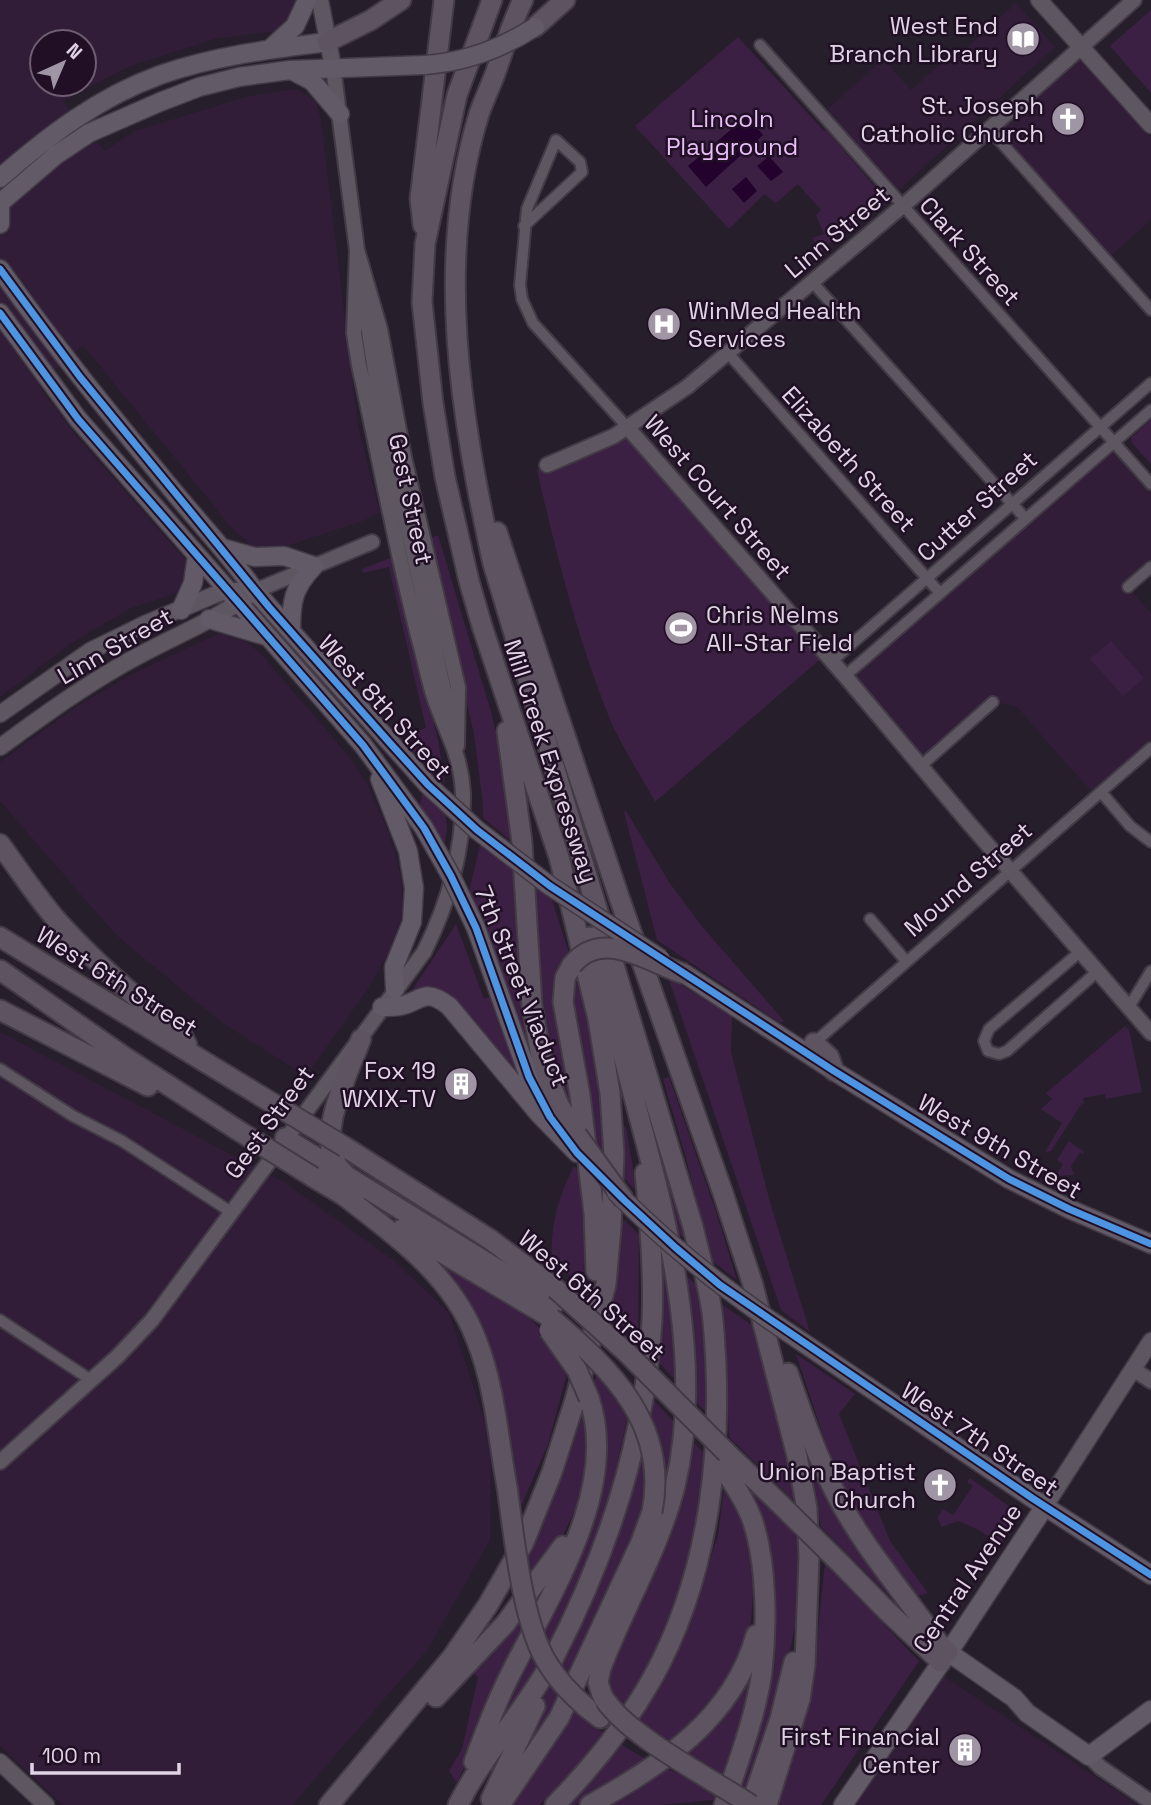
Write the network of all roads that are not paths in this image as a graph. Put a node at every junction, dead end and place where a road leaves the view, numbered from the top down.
1 (307, 0) edge
2 (320, 0) edge
3 (401, 0) edge
4 (444, 0) edge
5 (492, 0) edge
6 (523, 0) edge
7 (565, 0) edge
8 (575, 0) edge
9 (1039, 0) edge
10 (1134, 0) edge
11 (535, 27) junction
12 (327, 41) junction
13 (760, 45) dead end
14 (1080, 47) junction
15 (269, 50) junction
16 (333, 67) junction
17 (290, 70) junction
18 (340, 114) junction
19 (1151, 125) edge
20 (990, 130) junction
21 (0, 178) edge
22 (0, 203) edge
23 (902, 206) junction
24 (0, 224) edge
25 (524, 226) junction
26 (425, 244) junction
27 (357, 250) junction
28 (0, 269) edge
29 (813, 283) junction
30 (1151, 310) edge
31 (0, 313) edge
32 (728, 353) junction
33 (1151, 383) edge
34 (1151, 410) edge
35 (1100, 426) junction
36 (628, 428) junction
37 (1113, 442) junction
38 (547, 465) dead end
39 (1151, 484) edge
40 (478, 493) junction
41 (1011, 503) junction
42 (1025, 519) junction
43 (372, 542) dead end
44 (222, 548) junction
45 (197, 555) junction
46 (314, 566) junction
47 (1151, 567) edge
48 (927, 579) junction
49 (1128, 587) dead end
50 (255, 591) junction
51 (939, 592) junction
52 (232, 597) junction
53 (181, 610) junction
54 (209, 619) junction
55 (482, 626) junction
56 (291, 632) junction
57 (267, 637) junction
58 (832, 661) junction
59 (845, 676) junction
60 (993, 702) dead end
61 (0, 714) edge
62 (363, 745) junction
63 (0, 747) edge
64 (1151, 748) edge
65 (457, 751) junction
66 (922, 765) junction
67 (1101, 792) junction
68 (1151, 842) edge
69 (0, 844) edge
70 (559, 857) junction
71 (1011, 872) junction
72 (870, 919) dead end
73 (0, 937) edge
74 (1081, 951) junction
75 (906, 961) junction
76 (0, 970) edge
77 (1098, 971) junction
78 (685, 974) junction
79 (1149, 977) edge
80 (395, 989) junction
81 (382, 1007) junction
82 (1129, 1007) junction
83 (0, 1010) edge
84 (1151, 1033) edge
85 (361, 1039) junction
86 (814, 1043) joint
87 (195, 1058) junction
88 (0, 1069) edge
89 (834, 1071) junction
90 (191, 1101) junction
91 (636, 1103) junction
92 (285, 1138) junction
93 (577, 1144) junction
94 (346, 1187) junction
95 (624, 1200) joint
96 (231, 1212) junction
97 (1151, 1244) edge
98 (753, 1285) junction
99 (553, 1310) junction
100 (0, 1320) edge
101 (592, 1335) junction
102 (1151, 1341) edge
103 (1133, 1369) junction
104 (91, 1380) junction
105 (1151, 1381) edge
106 (0, 1461) edge
107 (726, 1462) junction
108 (590, 1500) junction
109 (1045, 1506) junction
110 (761, 1567) junction
111 (1151, 1575) edge
112 (809, 1587) junction
113 (576, 1608) junction
114 (945, 1657) junction
115 (1151, 1710) edge
116 (657, 1746) junction
117 (1089, 1756) junction
118 (0, 1762) edge
119 (467, 1787) junction
120 (343, 1789) junction
121 (1151, 1802) edge
122 (46, 1805) edge
123 (329, 1805) edge
124 (458, 1805) edge
125 (489, 1805) edge
126 (500, 1805) edge
127 (555, 1805) edge
128 (590, 1805) edge
129 (724, 1805) edge
130 (751, 1805) edge
131 (767, 1805) edge
132 (843, 1805) edge

1 - 15 main road
2 - 12 main road, Gest Street
3 - 12 highway
4 - 26 highway
5 - 26 highway, Mill Creek Expressway
6 - 40 highway, Mill Creek Expressway
7 - 11 highway
8 - 11 main road
9 - 14 main road
10 - 14 street, Linn Street
11 - 16 main road, bridge
12 - 15 main road
12 - 16 main road, Gest Street
13 - 23 street, Clark Street
14 - 19 main road
14 - 20 street, Linn Street
15 - 21 main road
16 - 17 main road
16 - 18 street, Gest Street
17 - 18 main road
17 - 22 main road
18 - 27 street, Gest Street
20 - 23 street, Linn Street
20 - 30 street
22 - 24 main road
23 - 29 street, Linn Street
23 - 35 street, Clark Street
25 - 25 street, West Court Street
25 - 36 street, West Court Street
26 - 55 highway, Mill Creek Expressway
27 - 65 street
27 - 65 street, Gest Street
27 - 65 street, Gest Street
28 - 44 main road, West 8th Street
29 - 32 street, Linn Street
29 - 41 street
31 - 45 main road, West 8th Street
32 - 36 street, Linn Street
32 - 48 street, Elizabeth Street
33 - 35 street, Cutter Street
34 - 37 street, Cutter Street
35 - 37 street, Clark Street
35 - 41 street, Cutter Street
36 - 38 street, Linn Street
36 - 58 street, West Court Street
37 - 39 street, Clark Street
37 - 42 street, Cutter Street
40 - 98 highway
40 - 127 highway, Mill Creek Expressway
41 - 42 street
41 - 48 street, Cutter Street
42 - 51 street, Cutter Street
43 - 46 street, Linn Street
44 - 46 main road
44 - 50 main road, West 8th Street
45 - 52 main road, West 8th Street
45 - 53 main road
46 - 50 street, Linn Street
46 - 56 main road
47 - 49 street
48 - 51 street, Elizabeth Street
48 - 58 street, Cutter Street
50 - 52 main road, Linn Street
50 - 56 main road, West 8th Street
51 - 59 street, Cutter Street
52 - 53 main road, Linn Street
52 - 54 main road, Linn Street
52 - 57 main road, West 8th Street
53 - 61 main road, Linn Street
54 - 57 main road
54 - 63 main road, Linn Street
55 - 70 highway, Mill Creek Expressway
55 - 93 highway
56 - 78 main road, West 8th Street, bridge
57 - 62 main road, West 8th Street
58 - 59 street, West Court Street
59 - 66 street, West Court Street
60 - 66 street
62 - 80 main road
62 - 93 main road, 7th Street Viaduct, bridge
64 - 67 street, Mound Street
65 - 80 street, Gest Street
66 - 71 street, West Court Street
67 - 68 street
67 - 71 street, Mound Street
69 - 87 highway
70 - 91 highway
70 - 101 highway, Mill Creek Expressway
71 - 74 street, West Court Street
71 - 75 street, Mound Street
72 - 75 street
73 - 87 highway, West 6th Street
74 - 77 street, West Court Street
74 - 77 street
75 - 86 street, Mound Street
76 - 90 highway
77 - 82 street, West Court Street
78 - 89 main road, West 8th Street
78 - 101 highway, bridge
79 - 82 street
80 - 81 street, Gest Street
81 - 85 street, Gest Street
81 - 93 main road
82 - 84 street, West Court Street
83 - 90 highway
85 - 92 street, Gest Street
85 - 94 highway
86 - 89 highway
87 - 99 highway, West 6th Street, bridge
88 - 96 street
89 - 97 main road, West 9th Street
90 - 94 highway, bridge
91 - 113 highway
91 - 116 highway, bridge
92 - 94 highway
92 - 96 street, Gest Street
93 - 95 highway, bridge
94 - 99 highway
94 - 99 highway
94 - 116 highway, bridge
95 - 109 main road, West 7th Street, bridge
96 - 104 street, Gest Street
98 - 112 highway
98 - 114 highway
99 - 107 highway, West 6th Street, bridge
99 - 108 highway, bridge
99 - 126 highway, bridge
100 - 104 street
101 - 120 highway, Mill Creek Expressway
102 - 103 main road, Central Avenue
103 - 105 street
103 - 109 main road, Central Avenue
104 - 106 street, Gest Street
107 - 110 highway
107 - 114 highway, bridge
108 - 119 highway
108 - 120 highway
109 - 111 main road, West 7th Street
109 - 114 main road, Central Avenue
110 - 128 highway
110 - 129 highway
112 - 130 highway
112 - 131 highway
113 - 119 highway
113 - 125 highway
114 - 117 main road
114 - 132 main road, Central Avenue
115 - 117 main road
116 - 130 highway, bridge
117 - 121 street
118 - 122 main road
119 - 124 highway
120 - 123 highway, Mill Creek Expressway

